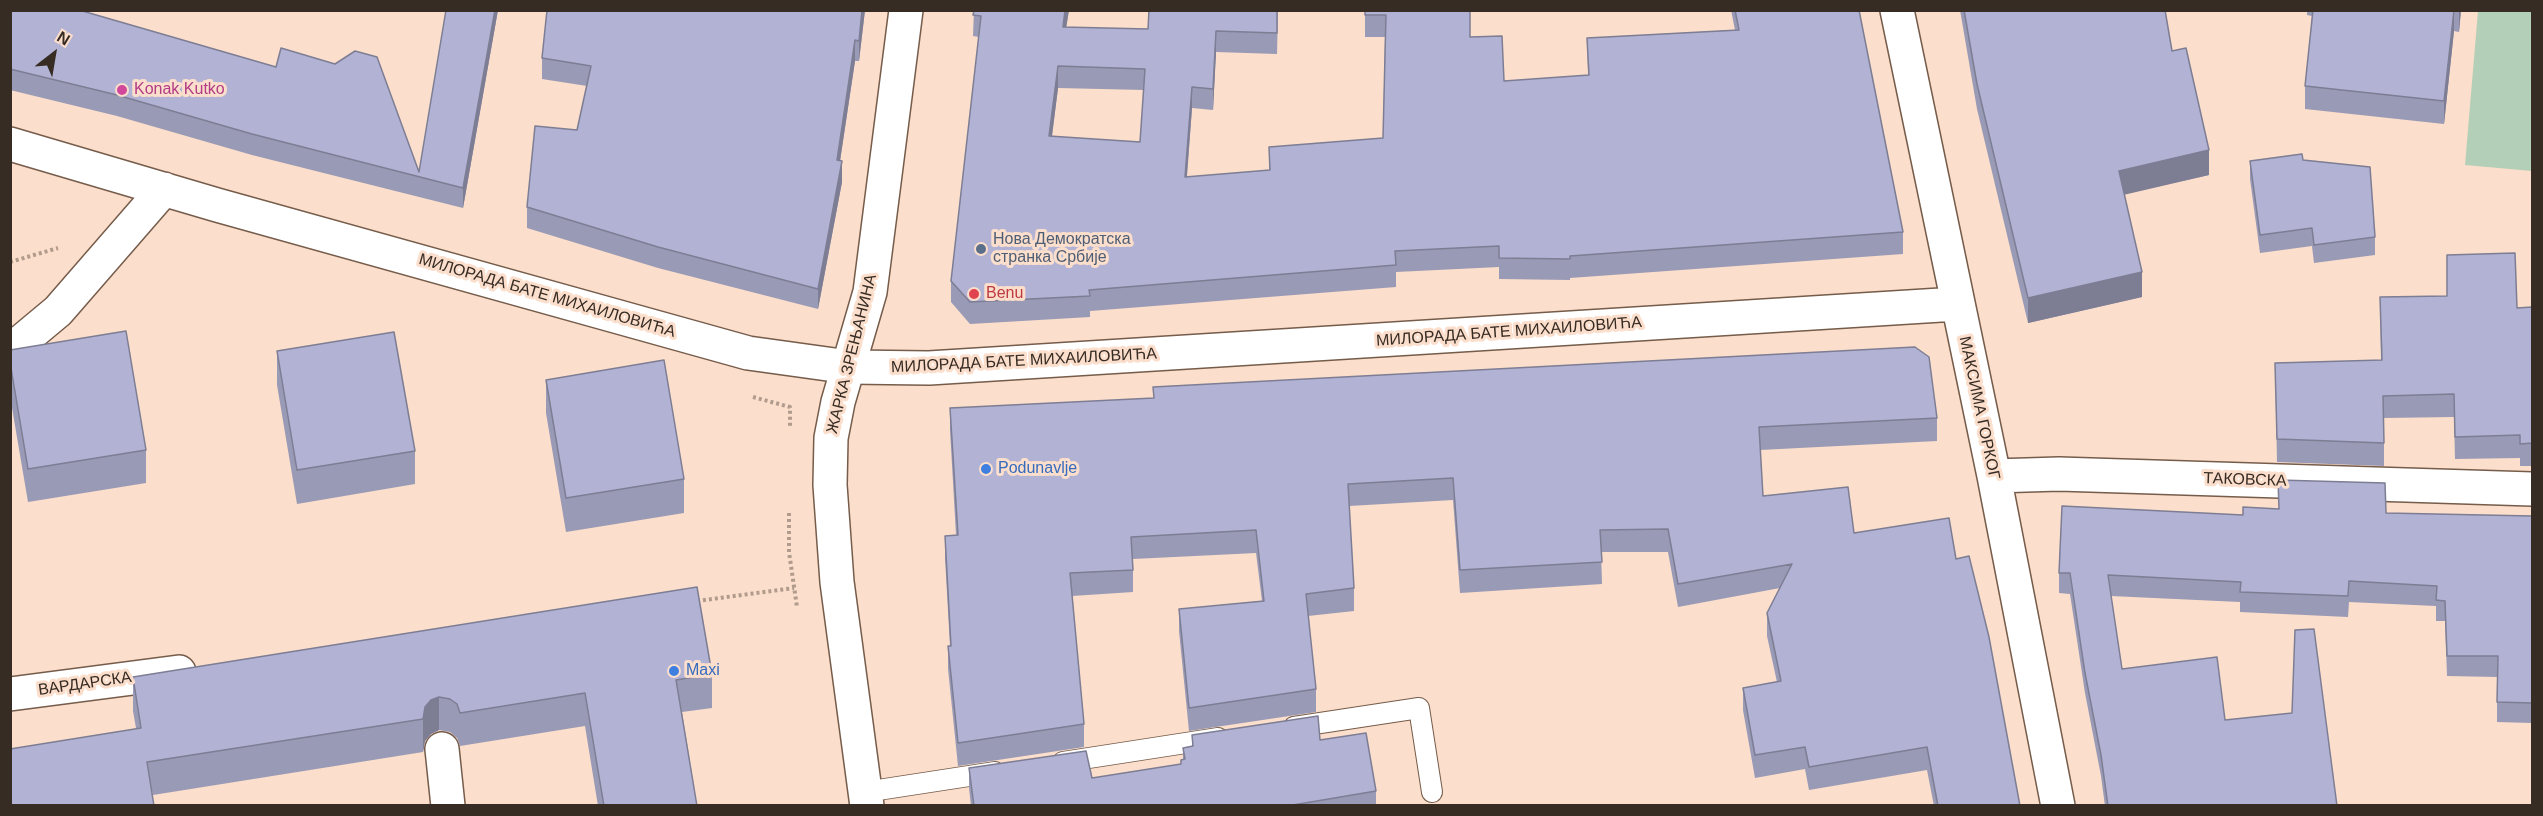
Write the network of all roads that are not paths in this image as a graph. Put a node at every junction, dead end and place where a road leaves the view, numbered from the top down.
1 (906, 10) edge
2 (1897, 10) edge
3 (10, 144) edge
4 (164, 189) junction
5 (1957, 304) junction
6 (10, 351) edge
7 (849, 367) junction
8 (1994, 476) junction
9 (2532, 489) edge
10 (208, 668) edge
11 (10, 694) edge
12 (1277, 729) edge
13 (1242, 735) edge
14 (442, 749) dead end
15 (1042, 765) edge
16 (1018, 769) edge
17 (1432, 792) dead end
18 (866, 799) edge
19 (448, 806) edge
20 (2058, 806) edge

1 - 7 street, ЖАРКА ЗРЕЊАНИНА
2 - 5 street, МАКСИМА ГОРКОГ
3 - 4 street, МИЛОРАДА БАТЕ МИХАИЛОВИЋА
4 - 6 street
4 - 7 street, МИЛОРАДА БАТЕ МИХАИЛОВИЋА
5 - 7 street, МИЛОРАДА БАТЕ МИХАИЛОВИЋА
5 - 8 street, МАКСИМА ГОРКОГ
7 - 18 street, ЖАРКА ЗРЕЊАНИНА
8 - 9 street, ТАКОВСКА
8 - 20 street, МАКСИМА ГОРКОГ
10 - 11 street, ВАРДАРСКА
12 - 17 lane
13 - 15 lane
14 - 19 street
16 - 18 lane

